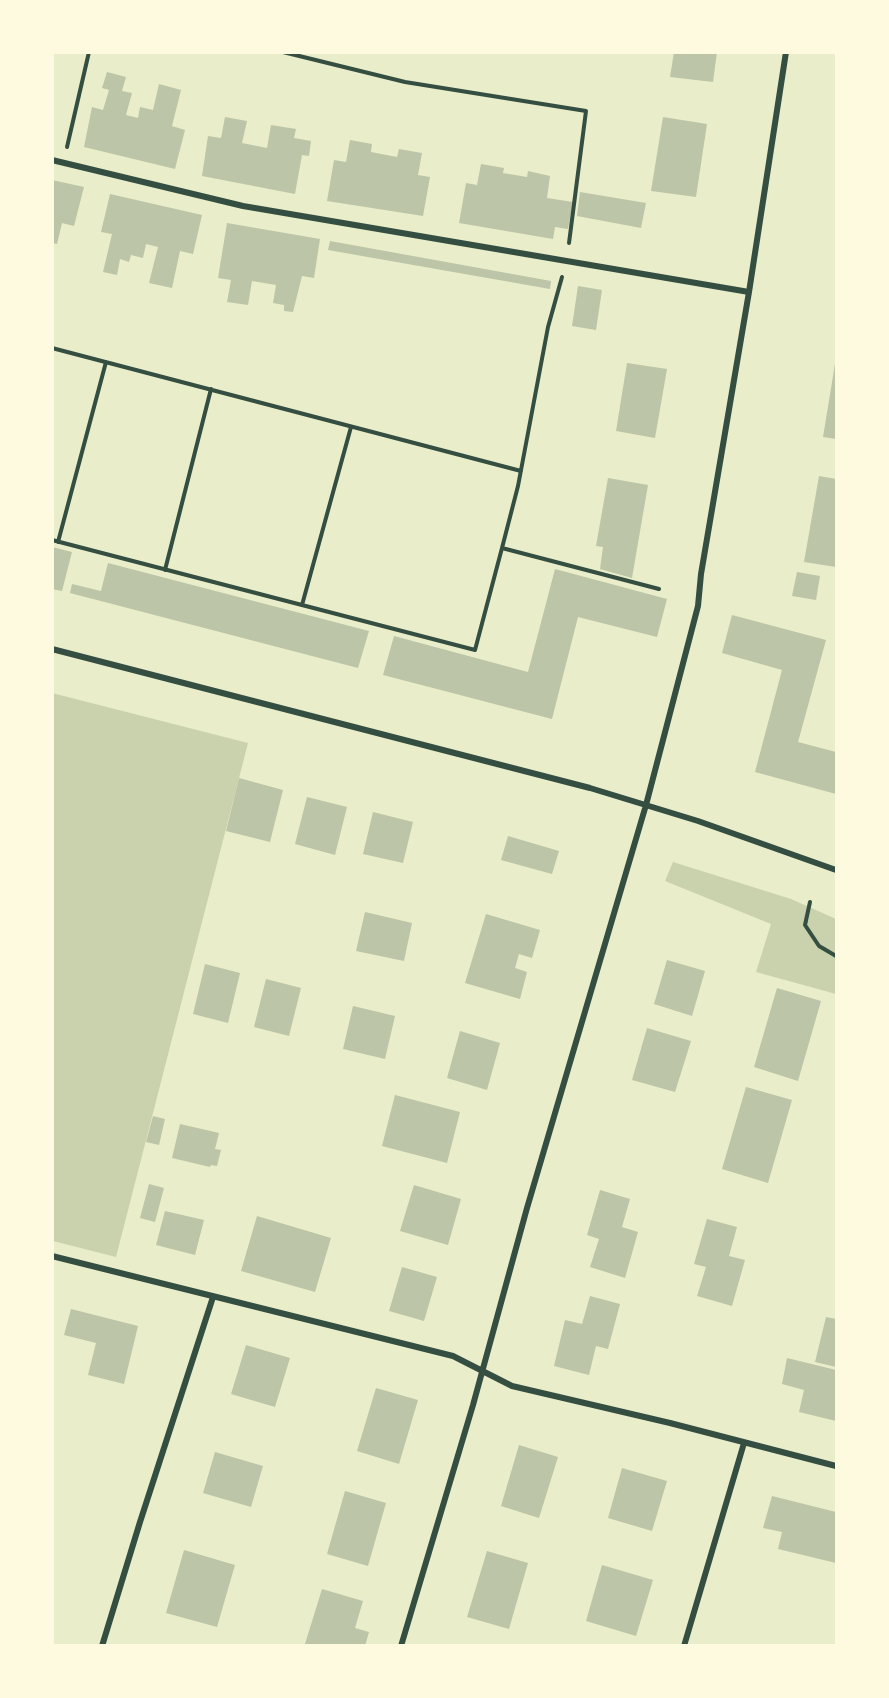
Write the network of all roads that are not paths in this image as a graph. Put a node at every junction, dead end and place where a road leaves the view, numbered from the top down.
1 (786, 52) edge
2 (52, 160) edge
3 (749, 292) junction
4 (52, 649) edge
5 (646, 805) junction
6 (837, 870) edge
7 (52, 1256) edge
8 (213, 1297) junction
9 (483, 1372) junction
10 (744, 1443) junction
11 (837, 1466) edge
12 (102, 1646) edge
13 (401, 1646) edge
14 (684, 1646) edge

1 - 3 street
2 - 3 street
3 - 5 street
4 - 5 street
5 - 6 street
5 - 9 street
7 - 8 street
8 - 9 street
8 - 12 street
9 - 10 street
9 - 13 street
10 - 11 street
10 - 14 street

